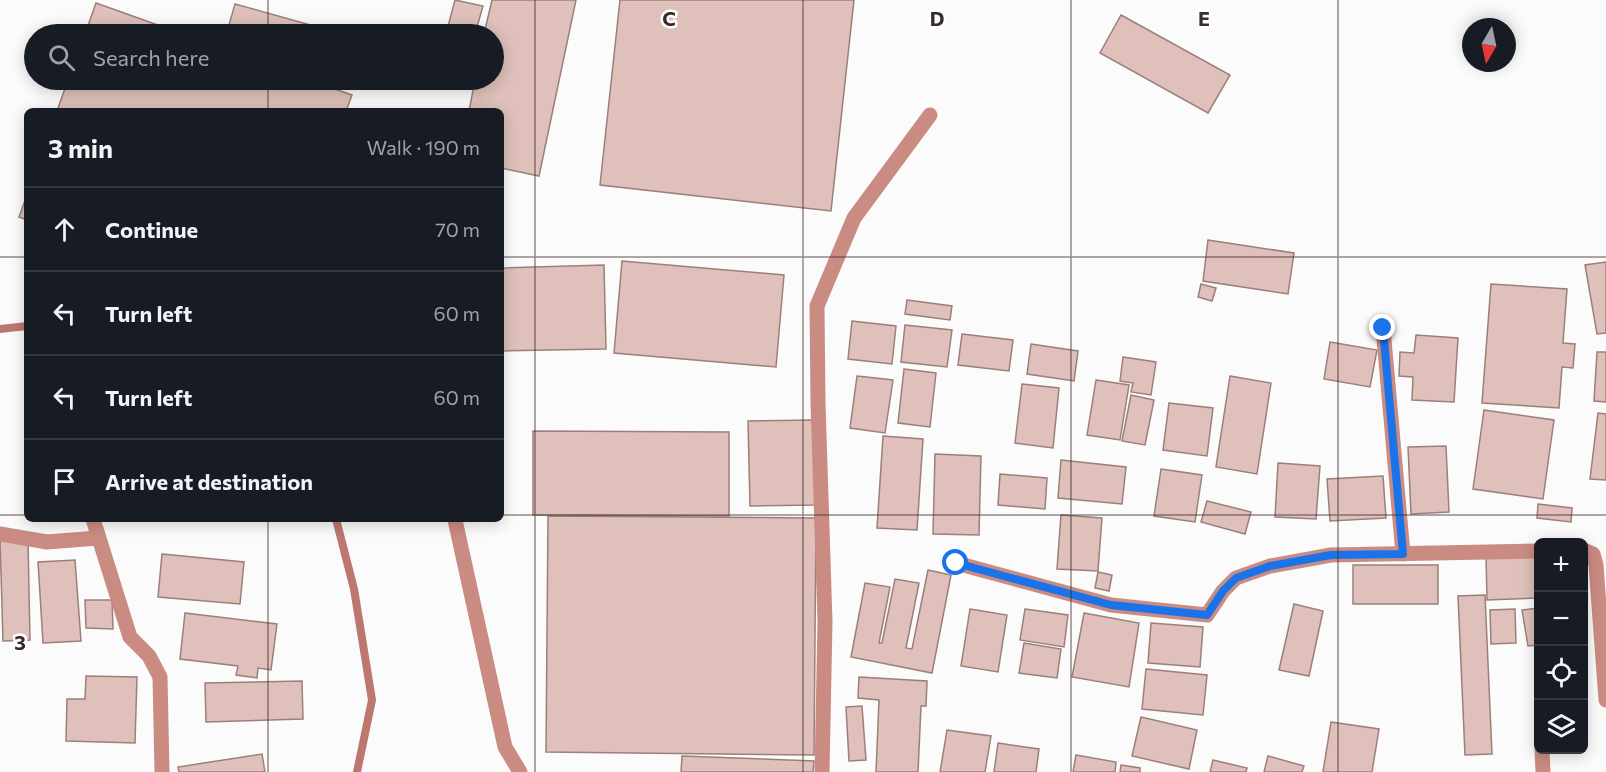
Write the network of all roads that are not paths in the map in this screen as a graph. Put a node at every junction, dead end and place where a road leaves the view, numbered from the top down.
1 (930, 115) dead end
2 (1383, 328) dead end
3 (94, 522) edge
4 (455, 522) edge
5 (0, 534) edge
6 (98, 538) junction
7 (1534, 551) edge
8 (1588, 552) edge
9 (1403, 554) junction
10 (956, 563) dead end
11 (1606, 700) edge
12 (1542, 754) edge
13 (162, 772) edge
14 (520, 772) edge
15 (822, 772) edge
16 (1543, 772) edge

1 - 15 street
2 - 9 street
3 - 6 street
4 - 14 street
5 - 6 street
6 - 13 street
7 - 9 street
8 - 11 street
9 - 10 street
12 - 16 street

